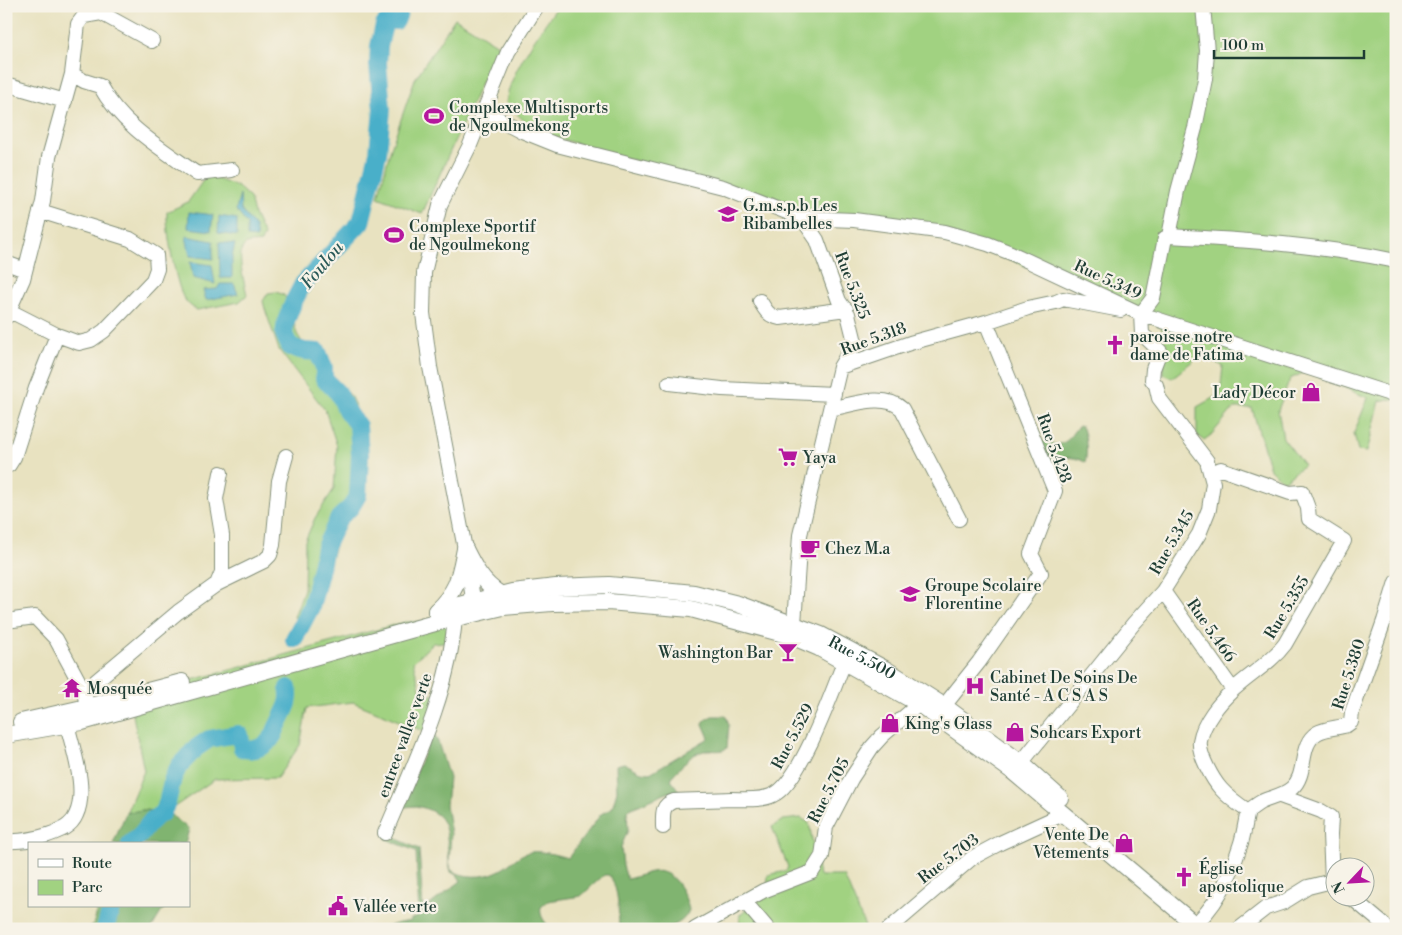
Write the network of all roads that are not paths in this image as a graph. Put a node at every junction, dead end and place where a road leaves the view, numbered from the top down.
1 (81, 6) edge
2 (537, 6) edge
3 (1203, 6) edge
4 (78, 24) junction
5 (152, 41) dead end
6 (72, 74) junction
7 (6, 84) edge
8 (65, 101) junction
9 (484, 112) junction
10 (232, 170) dead end
11 (40, 211) junction
12 (802, 218) junction
13 (1169, 236) junction
14 (1396, 261) edge
15 (6, 263) edge
16 (25, 270) junction
17 (760, 301) dead end
18 (846, 309) junction
19 (8, 314) edge
20 (1141, 314) junction
21 (986, 322) junction
22 (57, 335) junction
23 (840, 367) junction
24 (669, 383) dead end
25 (834, 394) junction
26 (1396, 396) edge
27 (830, 409) junction
28 (286, 456) dead end
29 (6, 465) edge
30 (221, 473) dead end
31 (1211, 473) junction
32 (959, 519) dead end
33 (465, 549) junction
34 (1396, 582) edge
35 (217, 584) junction
36 (1163, 591) junction
37 (500, 594) junction
38 (474, 607) junction
39 (435, 617) junction
40 (455, 618) junction
41 (6, 621) edge
42 (1390, 623) edge
43 (792, 630) junction
44 (847, 655) junction
45 (1233, 690) junction
46 (86, 699) junction
47 (919, 704) junction
48 (944, 706) junction
49 (6, 724) edge
50 (67, 724) junction
51 (6, 735) edge
52 (1021, 763) junction
53 (1280, 796) junction
54 (1248, 811) junction
55 (1063, 814) junction
56 (663, 827) dead end
57 (385, 833) dead end
58 (11, 841) edge
59 (28, 850) edge
60 (1332, 858) edge
61 (1324, 884) edge
62 (744, 901) junction
63 (1363, 908) edge
64 (1199, 926) edge
65 (1386, 928) edge
66 (695, 929) edge
67 (768, 929) edge
68 (889, 929) edge
69 (1239, 929) edge

1 - 4 street
2 - 9 street
3 - 13 street
4 - 5 street
4 - 6 street
6 - 8 street
6 - 10 street
7 - 8 street
8 - 11 street
9 - 12 street
9 - 33 street
11 - 16 street
11 - 22 street
12 - 18 street, Rue 5.325
12 - 20 street, Rue 5.349
13 - 14 street
13 - 20 street
15 - 16 street
16 - 19 street
17 - 18 street
18 - 23 street, Rue 5.325
19 - 22 street
20 - 21 street, Rue 5.318
20 - 26 street, Rue 5.349
20 - 31 street, Rue 5.345
21 - 23 street, Rue 5.318
21 - 48 street, Rue 5.428
22 - 29 street
23 - 25 street, Rue 5.318
24 - 25 street
25 - 27 street, Rue 5.318
27 - 32 street
27 - 43 street, Rue 5.318
28 - 35 street
30 - 35 street
31 - 36 street, Rue 5.345
31 - 45 street, Rue 5.355
33 - 37 main road
33 - 38 street
33 - 39 main road
34 - 42 street, Rue 5.380
35 - 46 street
36 - 45 street, Rue 5.466
36 - 52 street, Rue 5.345
37 - 38 main road, Rue 5.500
37 - 43 main road, Rue 5.500
38 - 39 main road, Rue 5.500
38 - 40 main road, Rue 5.500
38 - 43 main road, Rue 5.500
39 - 40 main road, Rue 5.500
39 - 46 main road
39 - 50 main road
40 - 57 street, entree vallee verte
41 - 46 street
42 - 53 street, Rue 5.380
43 - 44 main road, Rue 5.500
44 - 47 main road, Rue 5.500
44 - 48 main road, Rue 5.500
44 - 56 street, Rue 5.529
45 - 54 street, Rue 5.355
46 - 49 main road
47 - 55 main road, Rue 5.500
47 - 62 street, Rue 5.705
48 - 52 main road, Rue 5.500
50 - 51 main road
50 - 58 street
52 - 64 main road, Rue 5.500
53 - 54 street, Rue 5.380
53 - 60 street
54 - 64 street
55 - 64 main road, Rue 5.500
55 - 68 street, Rue 5.703
58 - 59 street
61 - 69 street
62 - 66 street, Rue 5.705
62 - 67 street
63 - 65 street

